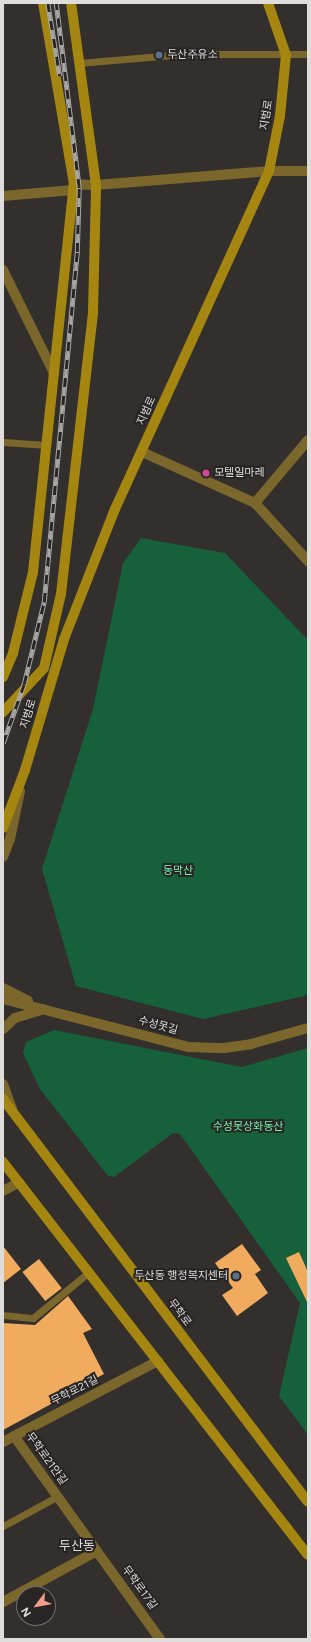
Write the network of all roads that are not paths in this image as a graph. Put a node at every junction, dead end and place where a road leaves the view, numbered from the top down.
1 (43, 3) edge
2 (71, 3) edge
3 (268, 3) edge
4 (308, 54) edge
5 (286, 55) junction
6 (79, 63) junction
7 (269, 171) junction
8 (308, 171) edge
9 (96, 185) junction
10 (74, 187) junction
11 (3, 196) edge
12 (3, 270) edge
13 (54, 373) junction
14 (308, 440) edge
15 (3, 442) edge
16 (47, 445) junction
17 (142, 452) junction
18 (255, 503) junction
19 (308, 561) edge
20 (3, 677) edge
21 (3, 712) edge
22 (25, 770) junction
23 (5, 819) edge
24 (3, 828) edge
25 (3, 857) edge
26 (3, 988) edge
27 (3, 999) edge
28 (44, 1009) junction
29 (308, 1028) edge
30 (3, 1029) edge
31 (3, 1084) edge
32 (3, 1099) edge
33 (13, 1113) junction
34 (3, 1162) edge
35 (19, 1182) junction
36 (3, 1191) edge
37 (89, 1272) junction
38 (3, 1316) edge
39 (158, 1361) junction
40 (14, 1436) junction
41 (3, 1442) edge
42 (58, 1496) junction
43 (308, 1502) edge
44 (3, 1526) edge
45 (97, 1551) junction
46 (308, 1555) edge
47 (3, 1602) edge
48 (160, 1639) edge

1 - 10 main road
2 - 6 main road
3 - 5 main road, 지범로
4 - 5 lane
5 - 6 lane
5 - 7 main road, 지범로
6 - 9 main road
7 - 8 street
7 - 9 street
7 - 17 main road, 지범로
9 - 10 street
9 - 21 main road
10 - 11 street
10 - 13 main road
12 - 13 street
13 - 16 main road
14 - 18 street
15 - 16 lane
16 - 20 main road
17 - 18 street
17 - 22 main road, 지범로
18 - 19 street
22 - 23 main road, 지범로
22 - 25 street
23 - 24 main road, 지범로
26 - 28 street
27 - 28 street, 수성못길
28 - 29 street, 수성못길
28 - 30 street
31 - 33 street
32 - 33 main road, 무학로
33 - 43 main road, 무학로
34 - 35 main road
35 - 36 street
35 - 37 main road
37 - 38 lane
37 - 39 main road
39 - 40 street, 무학로21길
39 - 46 main road
40 - 41 street, 무학로21길
40 - 42 street, 무학로21안길
42 - 44 lane, 무학로21안길
42 - 45 street, 무학로21안길
45 - 47 street
45 - 48 street, 무학로17길

